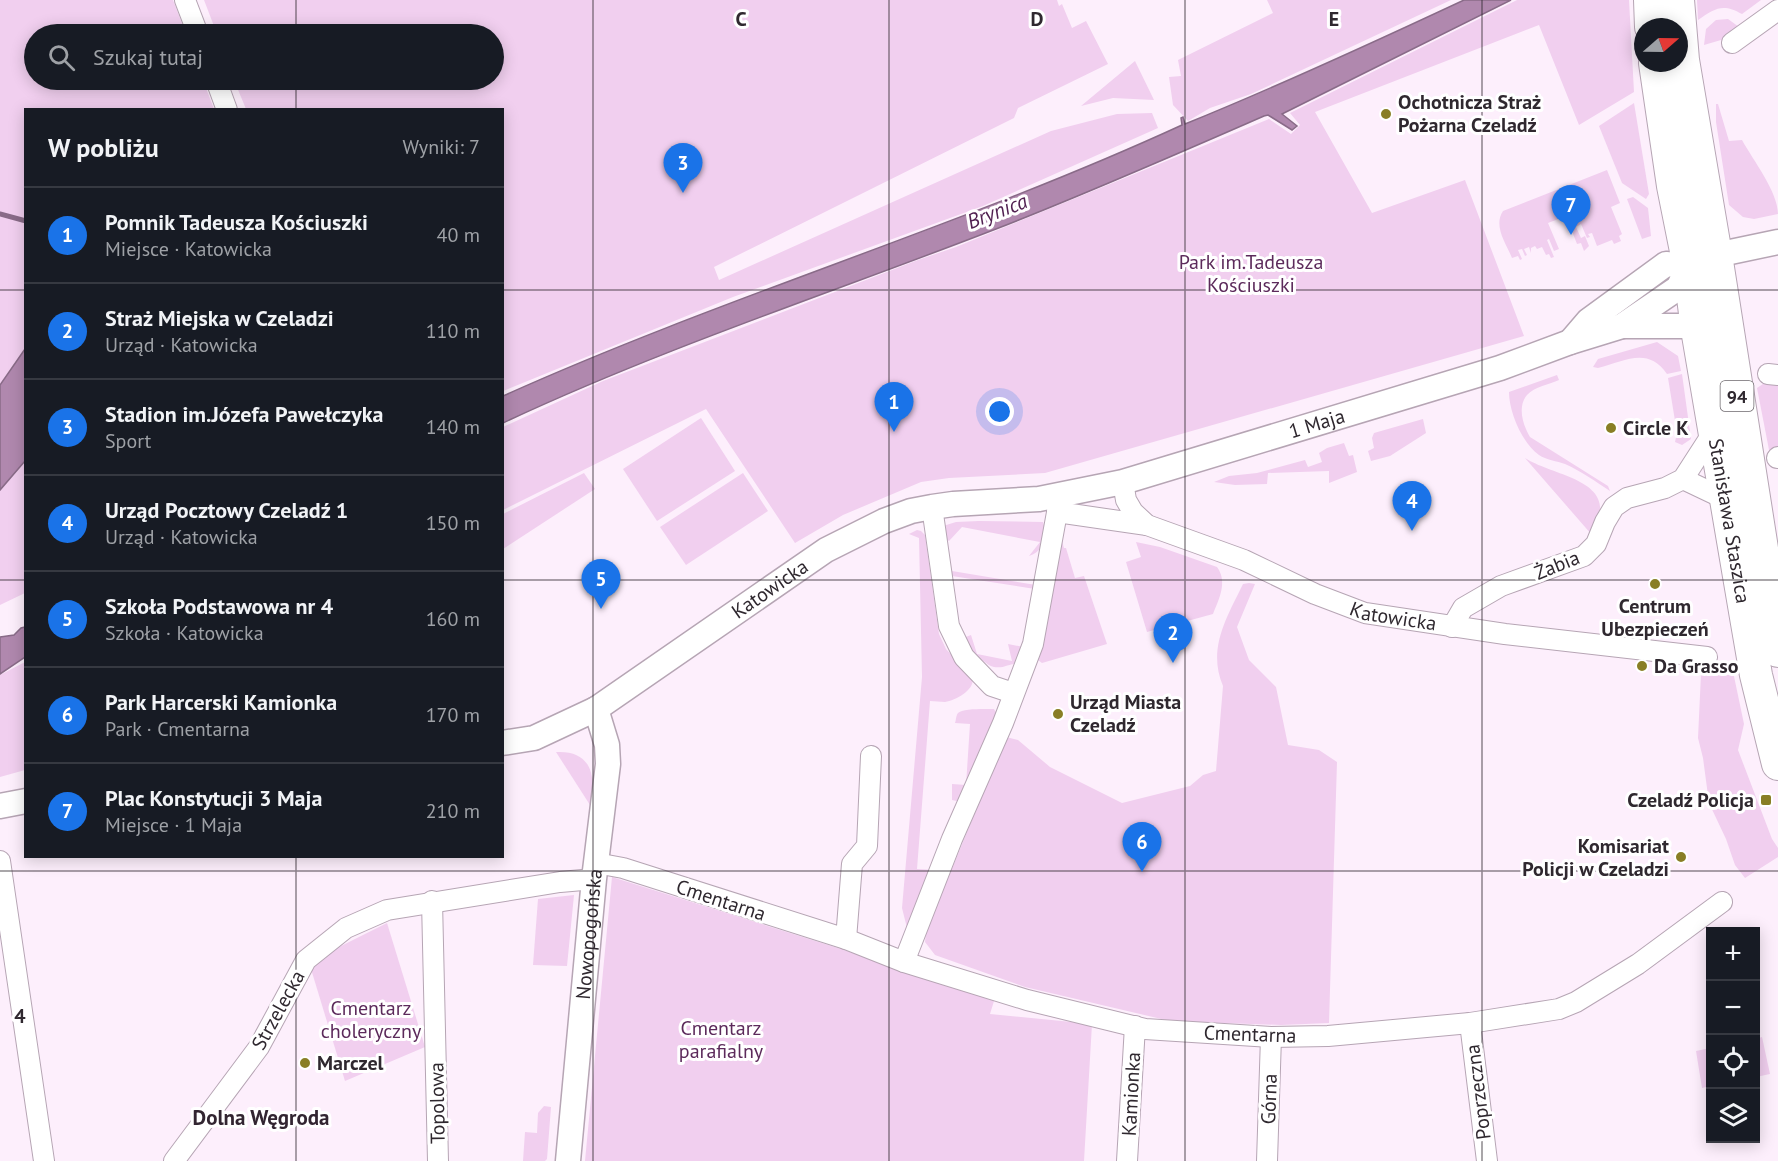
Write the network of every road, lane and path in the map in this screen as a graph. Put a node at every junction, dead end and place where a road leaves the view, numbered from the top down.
1 (185, 0) edge
2 (1650, 0) edge
3 (1678, 0) edge
4 (1778, 10) edge
5 (1651, 18) edge
6 (194, 24) edge
7 (1732, 43) dead end
8 (1656, 72) edge
9 (220, 90) edge
10 (226, 108) edge
11 (1778, 242) edge
12 (1702, 261) junction
13 (1622, 326) junction
14 (1697, 329) junction
15 (1570, 342) junction
16 (1714, 432) junction
17 (1683, 479) junction
18 (1123, 482) junction
19 (1725, 500) junction
20 (1058, 504) junction
21 (932, 507) junction
22 (1147, 525) junction
23 (1452, 627) junction
24 (1778, 651) edge
25 (1707, 657) dead end
26 (1013, 693) junction
27 (596, 709) junction
28 (504, 743) edge
29 (871, 756) dead end
30 (1778, 764) edge
31 (24, 801) edge
32 (0, 806) edge
33 (0, 861) edge
34 (595, 871) junction
35 (432, 901) junction
36 (1722, 902) dead end
37 (846, 939) junction
38 (904, 962) junction
39 (1470, 1023) junction
40 (1135, 1026) junction
41 (1271, 1037) junction
42 (44, 1161) edge
43 (174, 1161) edge
44 (438, 1161) edge
45 (568, 1161) edge
46 (1127, 1161) edge
47 (1267, 1161) edge
48 (1487, 1161) edge

1 - 6 street
2 - 5 main road
3 - 12 main road, Stanisława Staszica / 94
4 - 7 street
8 - 12 main road, Stanisława Staszica / 94
9 - 10 street
11 - 12 street, 1 Maja
12 - 13 street, 1 Maja
12 - 14 main road, Stanisława Staszica / 94
12 - 15 street, 1 Maja
12 - 24 main road, Stanisława Staszica / 94
13 - 14 street
13 - 15 street, 1 Maja
14 - 16 main road, Stanisława Staszica / 94
15 - 18 street, 1 Maja
16 - 17 street
16 - 19 main road, Stanisława Staszica / 94
17 - 19 street
17 - 23 street, Żabia
18 - 20 street, 1 Maja
18 - 22 street, Katowicka
19 - 30 main road, Stanisława Staszica / 94
20 - 21 street, Katowicka
20 - 22 street
20 - 26 street
21 - 26 street
21 - 27 street, Katowicka
22 - 23 street, Katowicka
23 - 25 street, Katowicka
26 - 38 street
27 - 28 street, Katowicka
27 - 34 street, Nowopogońska
29 - 37 street
31 - 32 street
33 - 42 street
34 - 35 street, Strzelecka
34 - 37 street, Cmentarna
34 - 45 street, Nowopogońska
35 - 43 street, Strzelecka
35 - 44 street, Topolowa
36 - 39 street, Cmentarna
37 - 38 street, Cmentarna
38 - 40 street, Cmentarna
39 - 41 street, Cmentarna
39 - 48 street, Poprzeczna
40 - 41 street, Cmentarna
40 - 46 street, Kamionka
41 - 47 street, Górna

